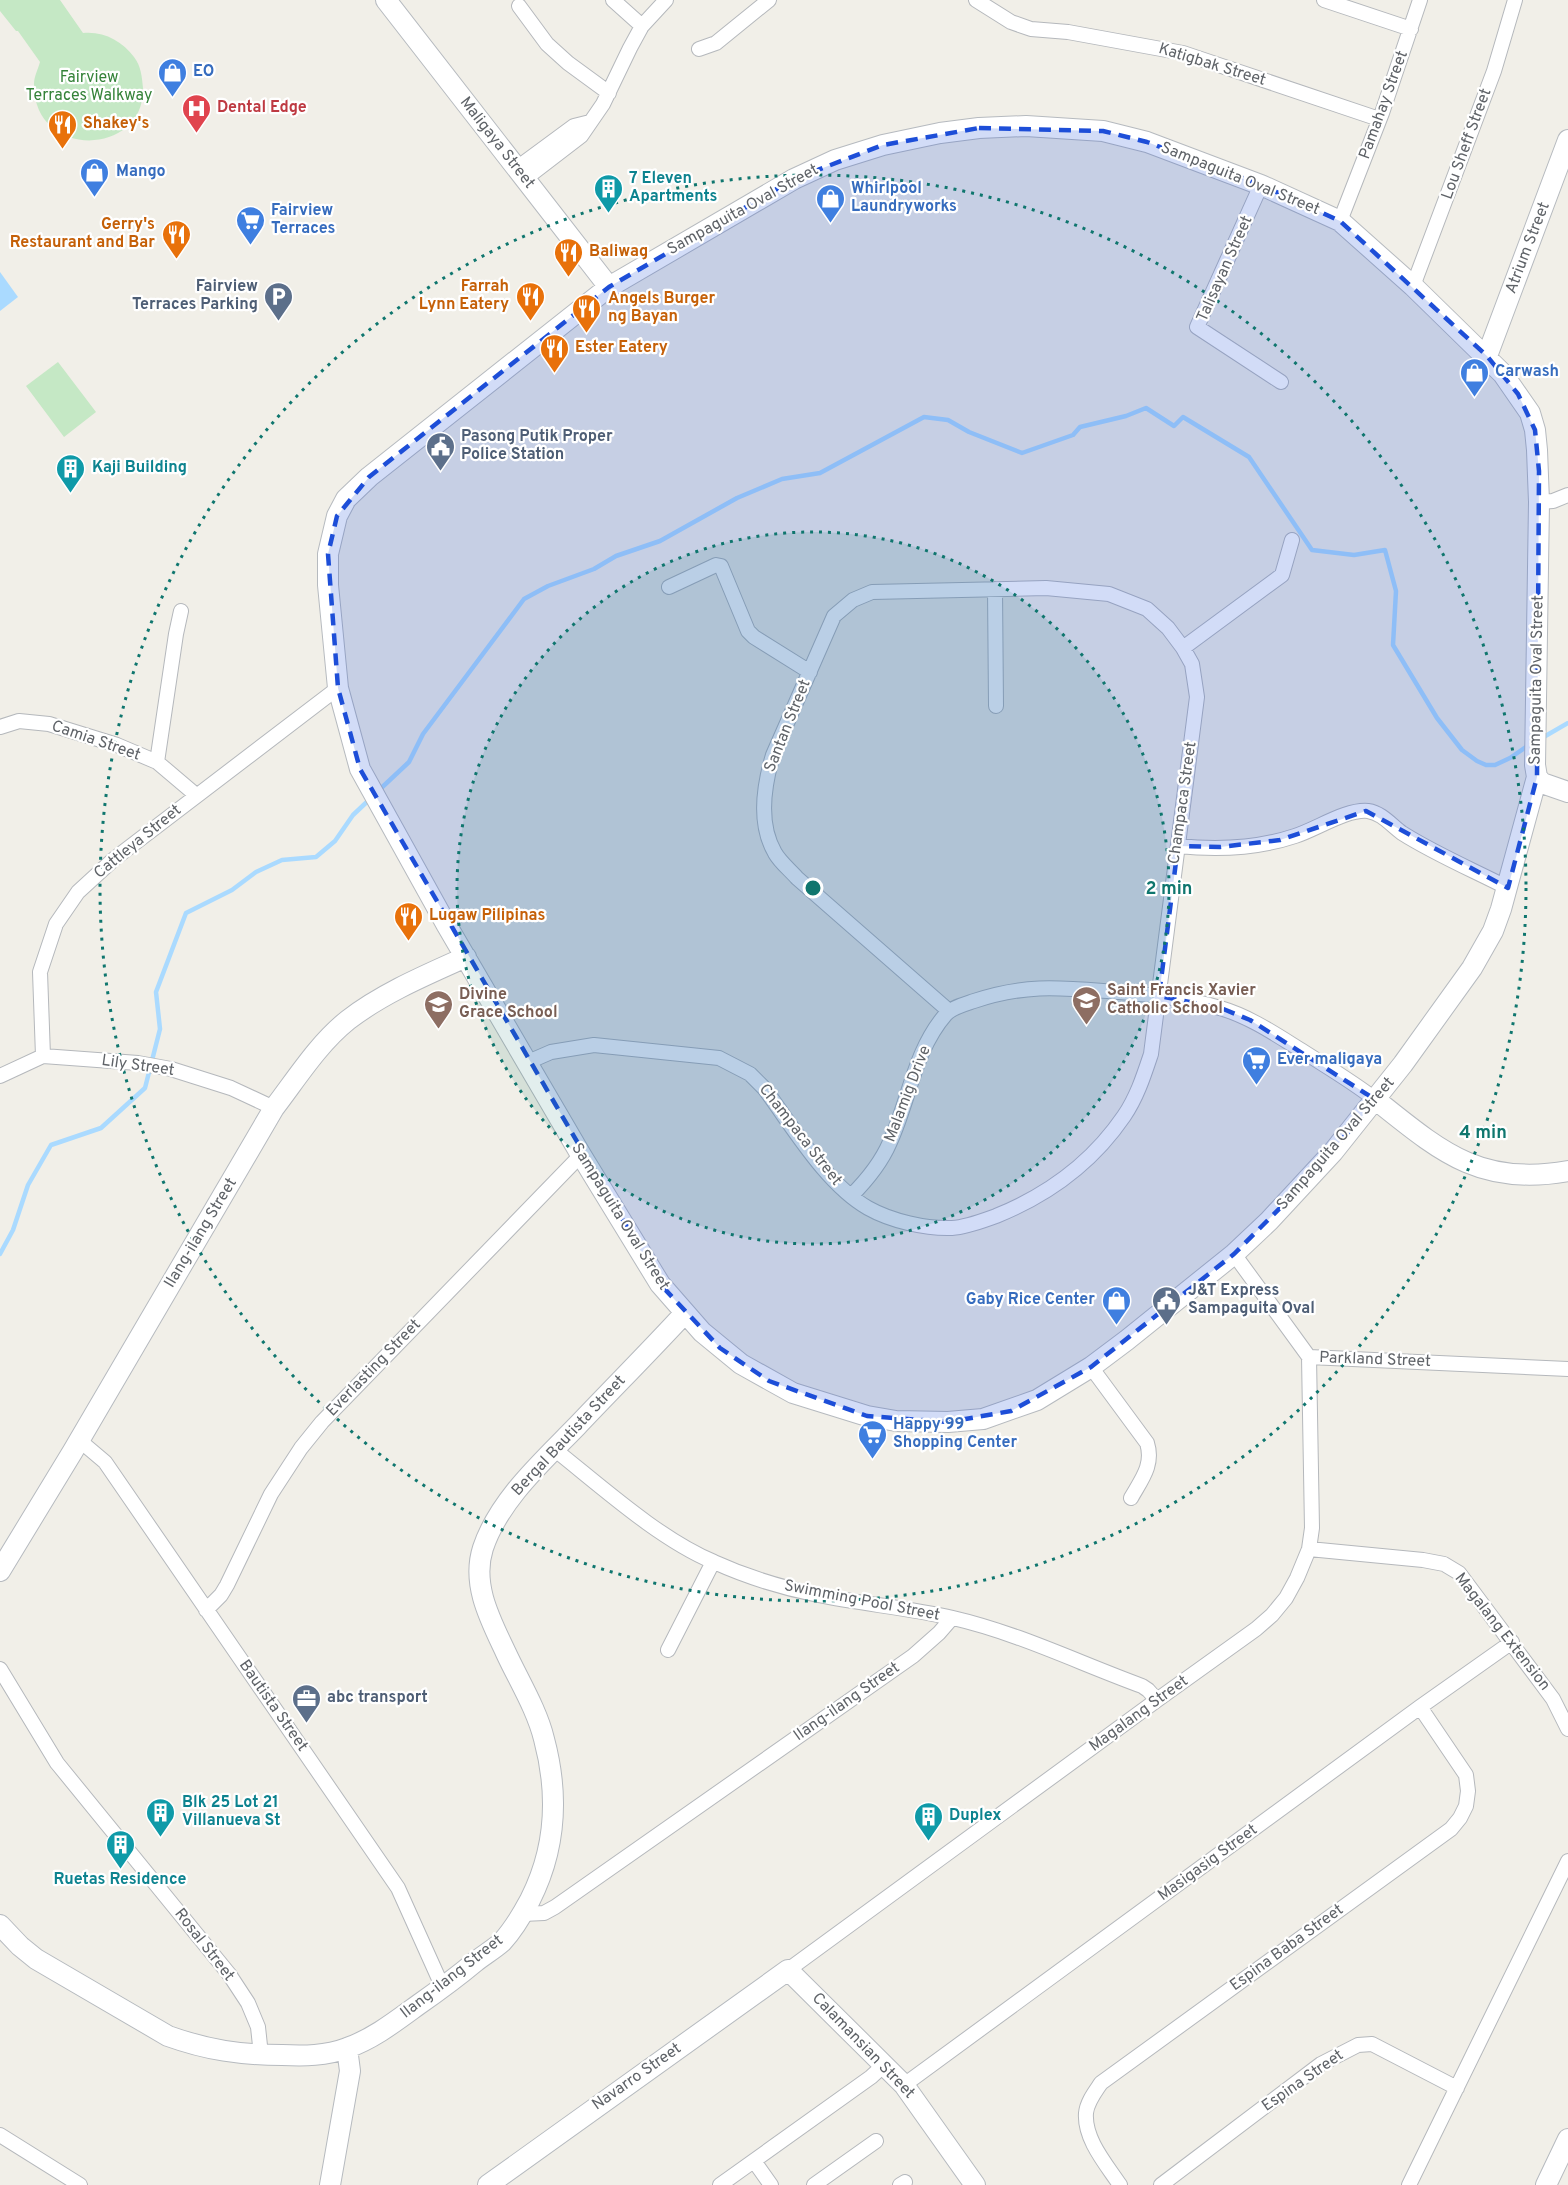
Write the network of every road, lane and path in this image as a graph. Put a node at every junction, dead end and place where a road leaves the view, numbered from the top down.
1 (386, 0) edge
2 (613, 0) edge
3 (666, 0) edge
4 (976, 0) edge
5 (1324, 0) edge
6 (1420, 0) edge
7 (1515, 0) edge
8 (765, 1) edge
9 (519, 6) dead end
10 (642, 26) junction
11 (1411, 29) junction
12 (699, 49) dead end
13 (609, 93) junction
14 (1379, 119) junction
15 (1568, 140) edge
16 (521, 173) junction
17 (1261, 185) junction
18 (1343, 215) junction
19 (1413, 286) junction
20 (609, 287) junction
21 (1487, 356) junction
22 (1281, 382) dead end
23 (1568, 495) edge
24 (1539, 502) junction
25 (1292, 540) dead end
26 (669, 587) dead end
27 (995, 589) junction
28 (181, 611) dead end
29 (1183, 648) junction
30 (810, 672) junction
31 (338, 688) junction
32 (996, 706) dead end
33 (0, 727) edge
34 (157, 762) junction
35 (1536, 777) junction
36 (1568, 792) edge
37 (196, 795) junction
38 (1178, 846) junction
39 (1508, 888) junction
40 (466, 957) junction
41 (1159, 996) junction
42 (949, 1011) junction
43 (43, 1056) junction
44 (528, 1062) junction
45 (0, 1076) edge
46 (1376, 1100) junction
47 (274, 1108) junction
48 (581, 1155) junction
49 (1568, 1171) edge
50 (851, 1196) junction
51 (1234, 1254) junction
52 (684, 1314) junction
53 (1309, 1357) junction
54 (1091, 1367) junction
55 (1568, 1369) edge
56 (80, 1440) junction
57 (554, 1449) junction
58 (1131, 1498) dead end
59 (1309, 1549) junction
60 (713, 1562) junction
61 (0, 1571) edge
62 (206, 1610) junction
63 (952, 1618) junction
64 (1512, 1642) junction
65 (668, 1650) dead end
66 (0, 1669) edge
67 (1157, 1700) junction
68 (1420, 1707) junction
69 (1568, 1728) edge
70 (1568, 1861) edge
71 (523, 1914) junction
72 (0, 1925) edge
73 (788, 1970) junction
74 (442, 1988) junction
75 (347, 2048) junction
76 (261, 2055) junction
77 (884, 2065) junction
78 (904, 2085) junction
79 (1456, 2088) junction
80 (0, 2135) edge
81 (1568, 2139) edge
82 (876, 2141) dead end
83 (754, 2161) junction
84 (1551, 2183) edge
85 (80, 2185) edge
86 (330, 2185) edge
87 (488, 2185) edge
88 (720, 2185) edge
89 (771, 2185) edge
90 (814, 2185) edge
91 (975, 2185) edge
92 (1120, 2185) edge
93 (1161, 2185) edge
94 (1409, 2185) edge

1 - 16 street, Maligaya Street
2 - 10 street
3 - 10 street
4 - 14 street, Katigbak Street
5 - 11 street
6 - 11 street, Pamahay Street
7 - 19 street, Lou Sheff Street
8 - 12 street
9 - 13 street
10 - 13 street
11 - 14 street, Pamahay Street
13 - 16 street
14 - 18 street, Pamahay Street
15 - 21 street, Atrium Street
16 - 20 street, Maligaya Street
17 - 18 street, Sampaguita Oval Street
17 - 20 street, Sampaguita Oval Street
17 - 22 street, Talisayan Street
18 - 19 street, Sampaguita Oval Street
19 - 21 street, Sampaguita Oval Street
20 - 31 street, Sampaguita Oval Street
21 - 24 street, Sampaguita Oval Street
23 - 24 street
24 - 35 street, Sampaguita Oval Street
25 - 29 street
26 - 30 street, Santan Street
27 - 29 street, Champaca Street
27 - 30 street, Champaca Street
27 - 32 street
28 - 34 street, Camia Street
29 - 38 street, Champaca Street
30 - 42 street, Santan Street
31 - 37 street, Cattleya Street
31 - 40 street, Sampaguita Oval Street
33 - 34 street, Camia Street
34 - 37 street, Camia Street
35 - 36 street
35 - 39 street, Sampaguita Oval Street
37 - 43 street, Cattleya Street
38 - 39 street
38 - 41 street, Champaca Street
39 - 46 street, Sampaguita Oval Street
40 - 44 street, Sampaguita Oval Street
40 - 47 street, Ilang-ilang Street
41 - 42 street
41 - 46 street
41 - 50 street, Champaca Street
42 - 50 street, Malamig Drive
43 - 45 street, Lily Street
43 - 47 street, Lily Street
44 - 48 street, Sampaguita Oval Street
44 - 50 street, Champaca Street
46 - 49 street
46 - 51 street, Sampaguita Oval Street
47 - 56 street, Ilang-ilang Street
48 - 52 street, Sampaguita Oval Street
48 - 62 street, Everlasting Street
51 - 53 street, Parkland Street
51 - 54 street, Sampaguita Oval Street
52 - 54 street, Sampaguita Oval Street
52 - 57 street, Bergal Bautista Street
53 - 55 street, Parkland Street
53 - 59 street, Magalang Street
54 - 58 street
56 - 61 street, Ilang-ilang Street
56 - 62 street, Bautista Street
57 - 60 street, Swimming Pool Street
57 - 71 street, Bergal Bautista Street
59 - 64 street, Magalang Extension
59 - 67 street, Magalang Street
60 - 63 street, Swimming Pool Street
60 - 65 street
62 - 74 street, Bautista Street
63 - 67 street, Swimming Pool Street
63 - 71 street, Ilang-ilang Street
64 - 68 street, Masigasig Street
64 - 69 street, Magalang Extension
66 - 76 street, Rosal Street
67 - 73 street, Magalang Street
68 - 78 street, Masigasig Street
68 - 92 street, Espina Baba Street
70 - 79 street
71 - 74 street, Ilang-ilang Street
72 - 76 street, Ilang-ilang Street
73 - 77 street, Calamansian Street
73 - 87 street, Navarro Street
74 - 75 street, Ilang-ilang Street
75 - 76 street, Ilang-ilang Street
75 - 86 street
77 - 78 street, Calamansian Street
77 - 83 street
78 - 91 street, Calamansian Street
79 - 93 street, Espina Street
79 - 94 street
80 - 85 street
81 - 84 street
82 - 90 street
83 - 88 street
83 - 89 street

